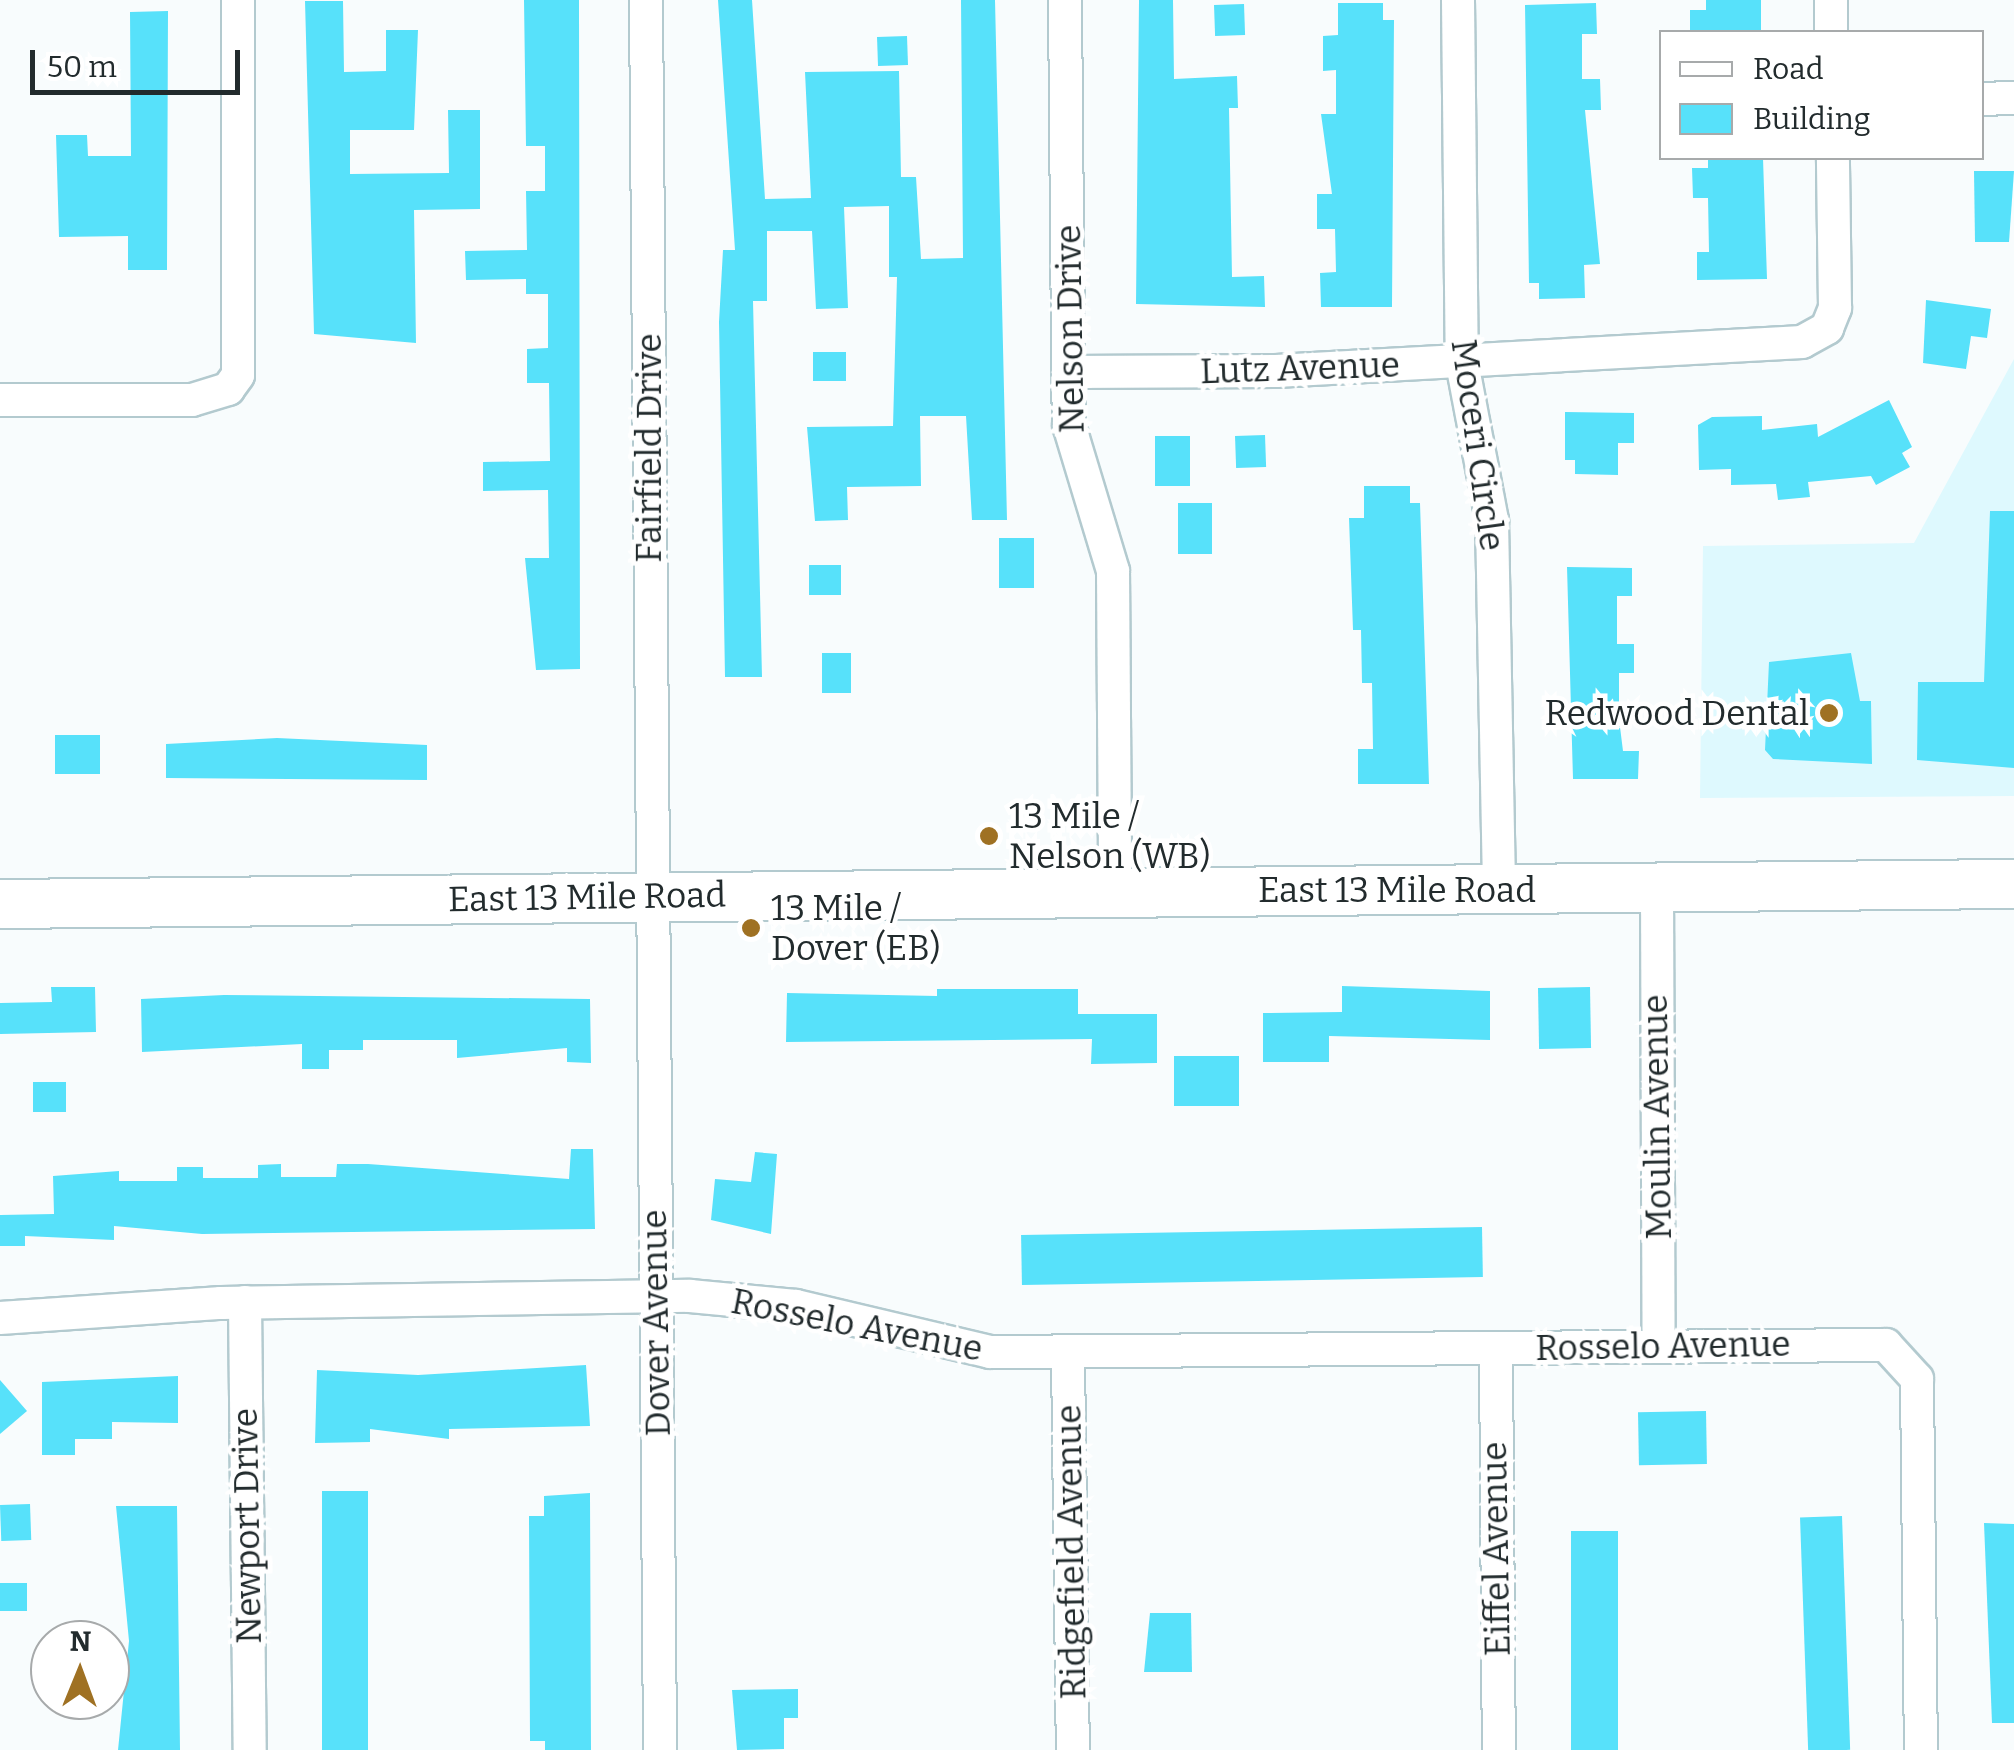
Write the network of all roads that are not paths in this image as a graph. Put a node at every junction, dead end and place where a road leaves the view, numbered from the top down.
1 (238, 0) edge
2 (646, 0) edge
3 (1065, 0) edge
4 (1458, 0) edge
5 (1831, 0) edge
6 (1831, 30) edge
7 (1984, 98) edge
8 (2014, 98) edge
9 (1833, 160) edge
10 (1462, 363) junction
11 (1068, 372) junction
12 (0, 400) edge
13 (2014, 884) edge
14 (1656, 887) junction
15 (1499, 889) junction
16 (1115, 892) junction
17 (651, 896) junction
18 (0, 904) edge
19 (656, 1296) junction
20 (245, 1302) junction
21 (0, 1318) edge
22 (1659, 1346) junction
23 (1496, 1348) junction
24 (1068, 1354) junction
25 (250, 1750) edge
26 (660, 1750) edge
27 (1074, 1750) edge
28 (1498, 1750) edge
29 (1921, 1750) edge

1 - 12 street
2 - 17 street, Fairfield Drive
3 - 11 street, Nelson Drive
4 - 10 street, Moceri Circle
5 - 6 street
7 - 8 street
9 - 10 street, Lutz Avenue
10 - 11 street, Lutz Avenue
10 - 15 street, Moceri Circle
11 - 16 street, Nelson Drive
13 - 14 main road, East 13 Mile Road
14 - 15 main road, East 13 Mile Road
14 - 22 street, Moulin Avenue
15 - 16 main road, East 13 Mile Road
16 - 17 main road, East 13 Mile Road
17 - 18 main road, East 13 Mile Road
17 - 19 street, Dover Avenue
19 - 20 street, Rosselo Avenue
19 - 24 street, Rosselo Avenue
19 - 26 street, Dover Avenue
20 - 21 street, Rosselo Avenue
20 - 25 street, Newport Drive
22 - 23 street, Rosselo Avenue
22 - 29 street, Rosselo Avenue
23 - 24 street, Rosselo Avenue
23 - 28 street, Eiffel Avenue
24 - 27 street, Ridgefield Avenue

